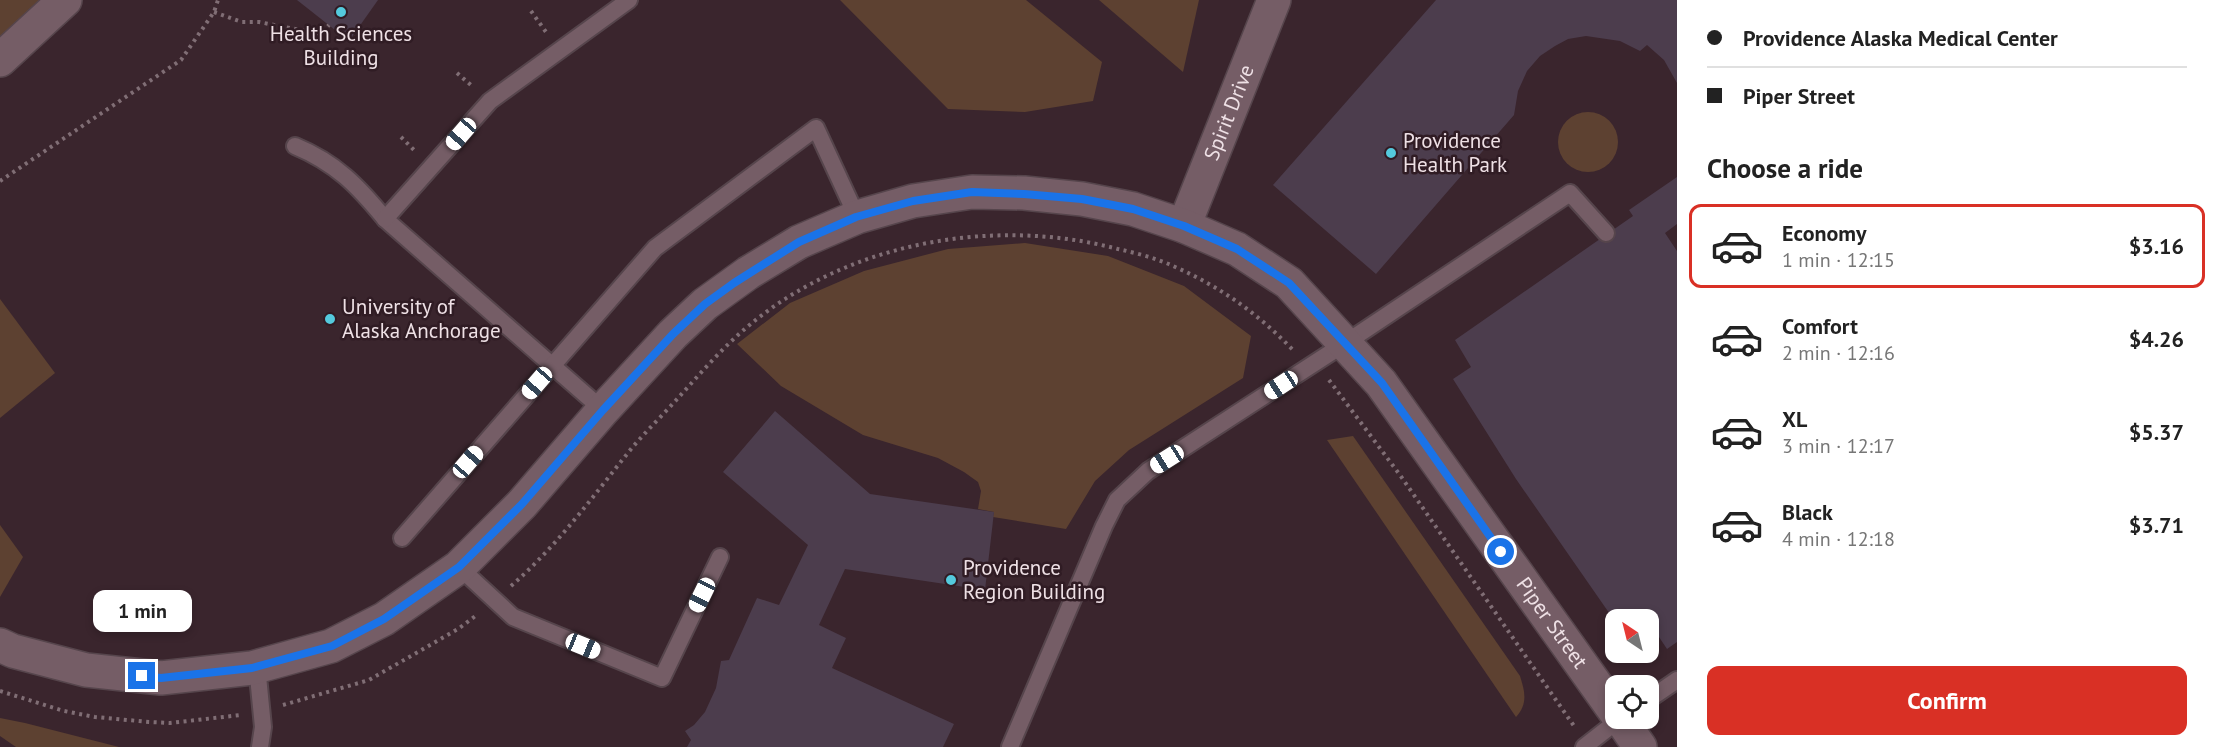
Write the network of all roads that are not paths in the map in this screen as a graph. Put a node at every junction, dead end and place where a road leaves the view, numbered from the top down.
1 (65, 0) edge
2 (629, 0) edge
3 (1274, 0) edge
4 (0, 60) edge
5 (295, 146) dead end
6 (856, 217) junction
7 (385, 219) junction
8 (1184, 226) junction
9 (1606, 232) dead end
10 (1344, 344) junction
11 (552, 366) junction
12 (603, 410) junction
13 (402, 538) dead end
14 (720, 557) dead end
15 (459, 567) junction
16 (0, 645) edge
17 (257, 666) junction
18 (1677, 680) edge
19 (1659, 692) edge
20 (1605, 697) edge
21 (1607, 729) edge
22 (1627, 729) edge
23 (260, 747) edge
24 (1010, 747) edge
25 (1584, 747) edge
26 (1640, 747) edge

1 - 4 street
2 - 7 lane
3 - 8 street, Spirit Drive
5 - 7 lane
6 - 8 street, Piper Street
6 - 11 lane
6 - 12 street, Piper Street
7 - 11 lane
8 - 10 street, Piper Street
9 - 10 lane
10 - 20 street, Piper Street
10 - 24 lane
11 - 12 lane
11 - 13 lane
12 - 15 street, Piper Street
14 - 15 lane
15 - 17 street, Piper Street
16 - 17 street, Piper Street
17 - 23 lane
18 - 19 lane
21 - 25 lane
22 - 26 street

